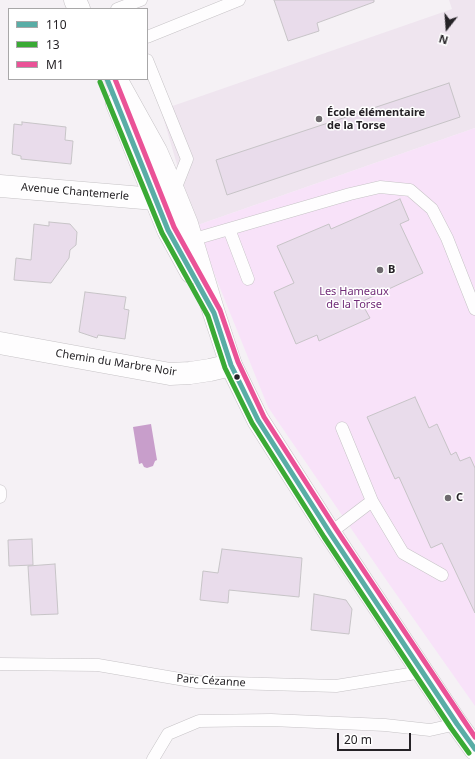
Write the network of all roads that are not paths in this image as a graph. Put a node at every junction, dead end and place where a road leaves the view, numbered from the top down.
1 (141, 0) edge
2 (239, 0) edge
3 (120, 8) edge
4 (148, 37) edge
5 (148, 62) edge
6 (107, 80) edge
7 (117, 80) edge
8 (0, 186) edge
9 (164, 196) junction
10 (229, 229) junction
11 (191, 240) junction
12 (248, 279) dead end
13 (475, 309) edge
14 (214, 313) junction
15 (0, 343) edge
16 (231, 365) junction
17 (342, 428) dead end
18 (0, 491) edge
19 (0, 498) edge
20 (372, 501) junction
21 (330, 533) junction
22 (442, 575) dead end
23 (0, 664) edge
24 (422, 672) junction
25 (457, 724) junction
26 (475, 749) edge
27 (153, 759) edge

1 - 3 lane
2 - 4 lane
5 - 9 lane
6 - 9 street
7 - 9 street
8 - 9 street, Avenue Chantemerle
9 - 11 street
9 - 14 street
10 - 11 lane
10 - 12 lane
10 - 13 lane
11 - 14 street
14 - 16 street
15 - 16 street, Chemin du Marbre Noir
16 - 21 street
17 - 20 lane
18 - 19 lane
20 - 21 lane
20 - 22 lane
21 - 24 street
23 - 24 lane, Parc Cézanne
24 - 25 street
25 - 26 street
25 - 27 lane

